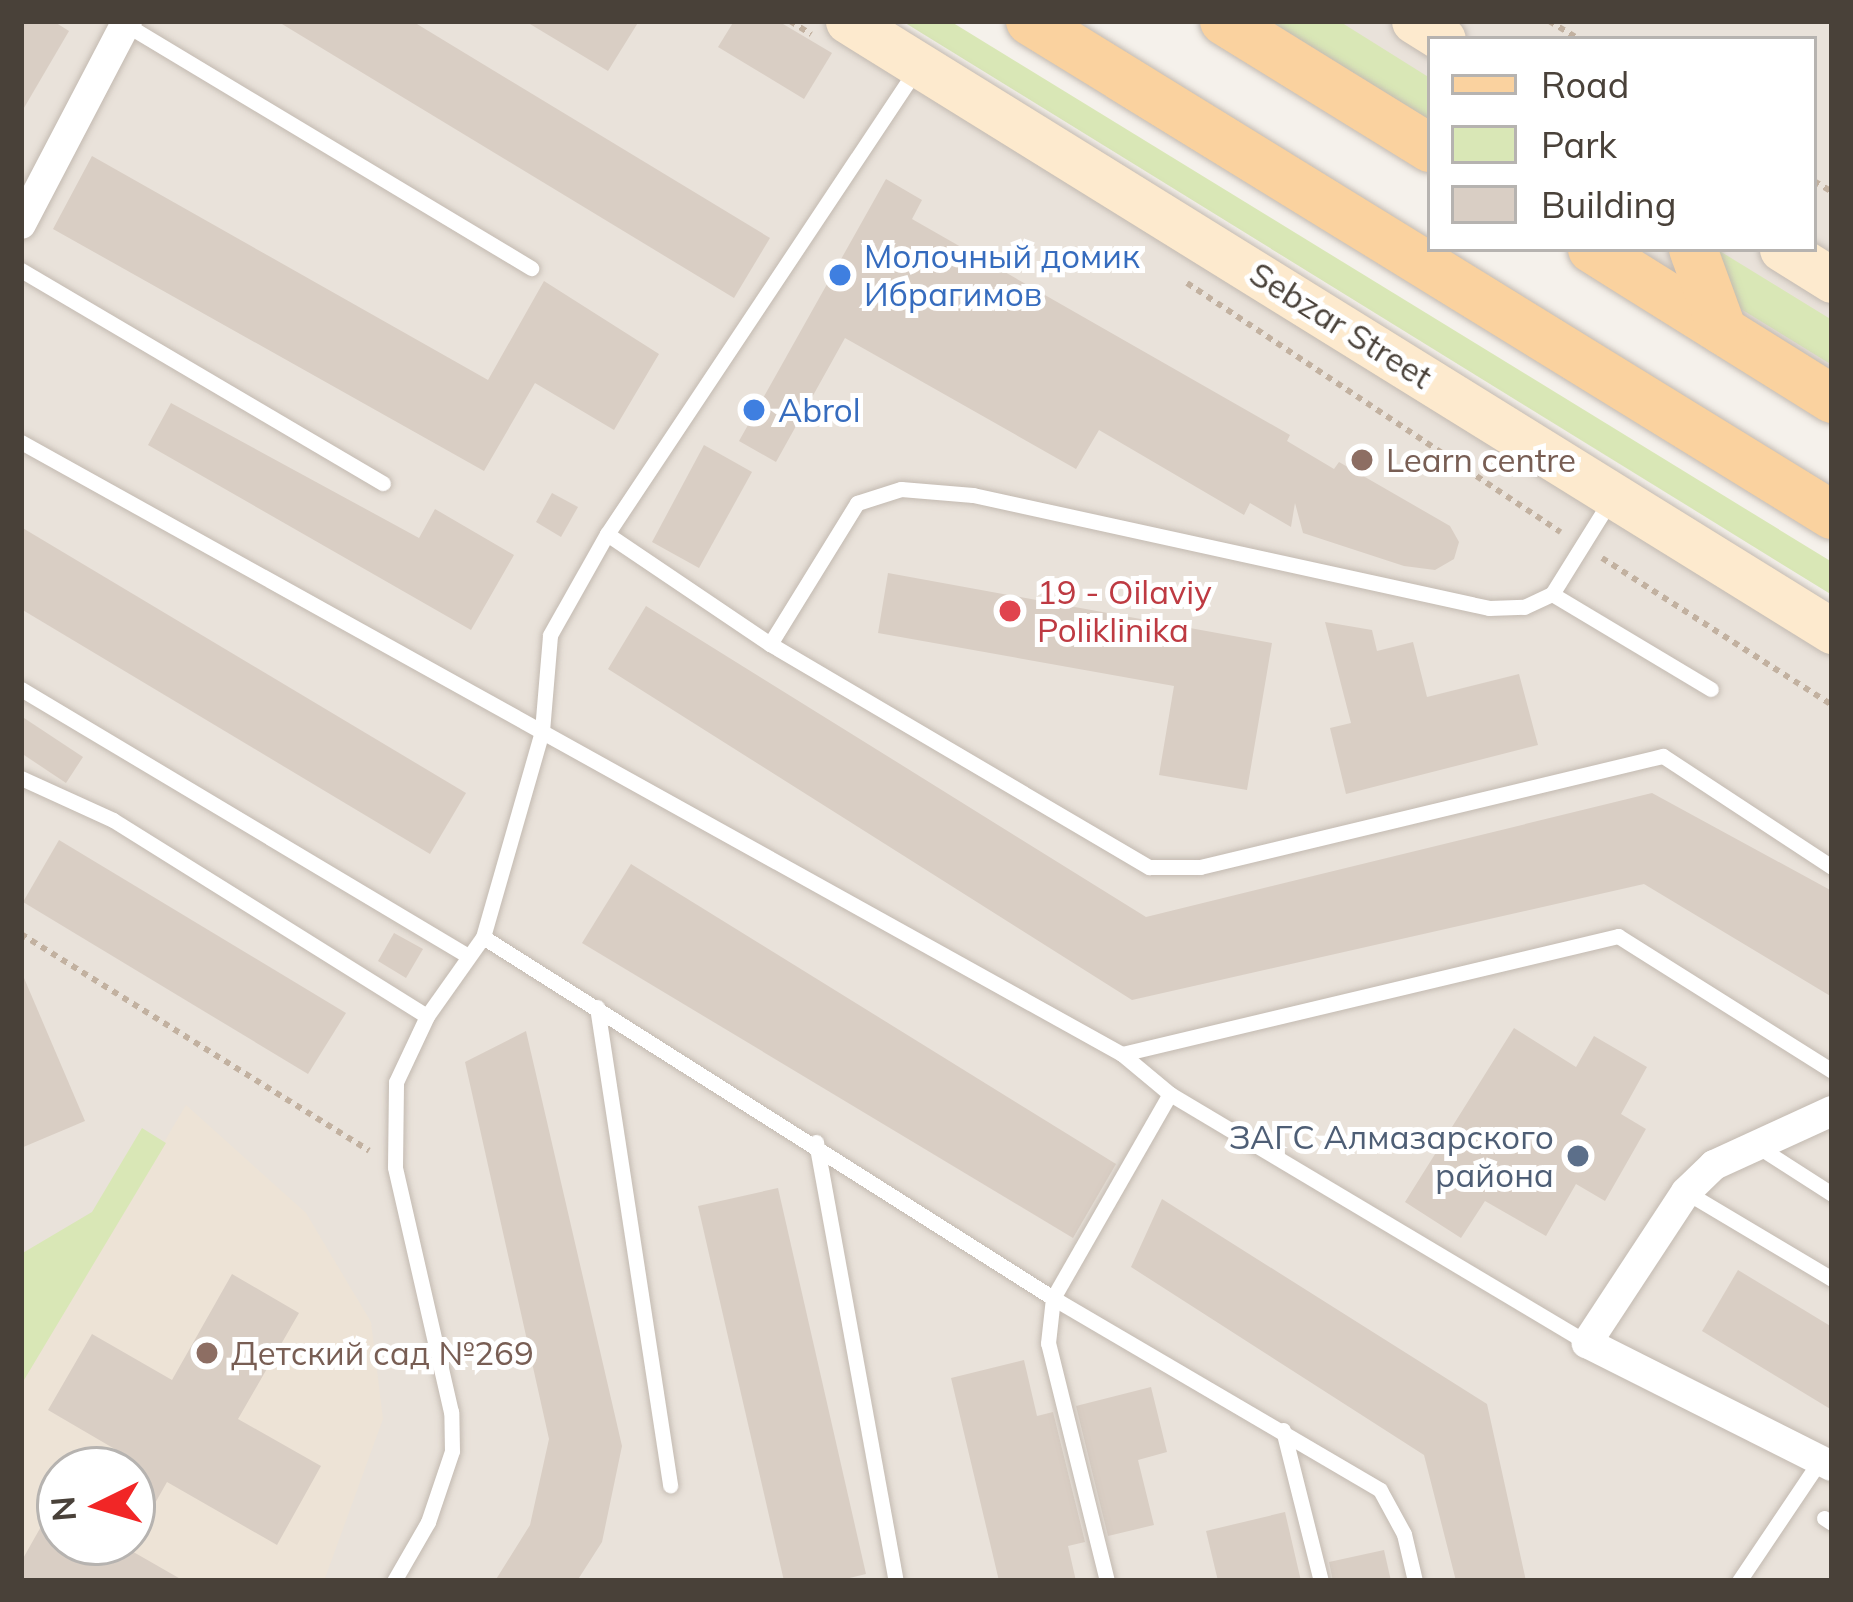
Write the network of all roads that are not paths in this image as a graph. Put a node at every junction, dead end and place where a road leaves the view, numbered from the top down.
1 (1030, 21) edge
2 (1225, 21) edge
3 (126, 22) edge
4 (838, 32) edge
5 (919, 64) junction
6 (1427, 146) edge
7 (22, 218) edge
8 (1597, 252) edge
9 (1694, 252) edge
10 (1788, 252) edge
11 (531, 268) dead end
12 (21, 270) edge
13 (1832, 280) edge
14 (1723, 331) junction
15 (1832, 399) edge
16 (21, 442) edge
17 (383, 483) dead end
18 (1615, 493) junction
19 (1832, 515) edge
20 (608, 534) junction
21 (1552, 594) junction
22 (1832, 631) edge
23 (770, 644) junction
24 (21, 688) edge
25 (1712, 689) dead end
26 (542, 731) junction
27 (21, 778) edge
28 (1832, 867) edge
29 (483, 937) junction
30 (468, 956) junction
31 (597, 1007) junction
32 (427, 1016) junction
33 (1121, 1054) junction
34 (1832, 1071) edge
35 (1170, 1094) junction
36 (1832, 1111) edge
37 (816, 1142) junction
38 (1752, 1143) junction
39 (1686, 1192) junction
40 (1832, 1195) edge
41 (1832, 1279) edge
42 (1053, 1298) junction
43 (1587, 1343) junction
44 (1283, 1430) junction
45 (1827, 1462) edge
46 (670, 1485) dead end
47 (394, 1581) edge
48 (896, 1581) edge
49 (1106, 1581) edge
50 (1321, 1581) edge
51 (1415, 1581) edge
52 (1739, 1581) edge

1 - 19 main road
2 - 6 main road
3 - 7 street
3 - 11 lane
4 - 5 street, Sebzar Street
5 - 18 street, Sebzar Street
5 - 20 lane
8 - 14 main road
9 - 14 main road
10 - 13 street
12 - 17 lane
14 - 15 main road
16 - 26 lane
18 - 21 lane
18 - 22 street, Sebzar Street
20 - 23 lane
20 - 26 lane
21 - 23 lane
21 - 25 lane
23 - 28 lane
24 - 30 lane
26 - 29 lane
26 - 33 lane
27 - 32 lane
29 - 30 lane
29 - 31 lane
30 - 32 lane
31 - 37 lane
31 - 46 lane
32 - 47 lane
33 - 34 lane
33 - 35 lane
35 - 42 lane
35 - 43 lane
36 - 38 street
37 - 42 lane
37 - 48 lane
38 - 39 street
38 - 40 lane
39 - 41 lane
39 - 43 street
42 - 44 lane
42 - 49 lane
43 - 45 street
44 - 50 lane
44 - 51 lane
45 - 52 lane

